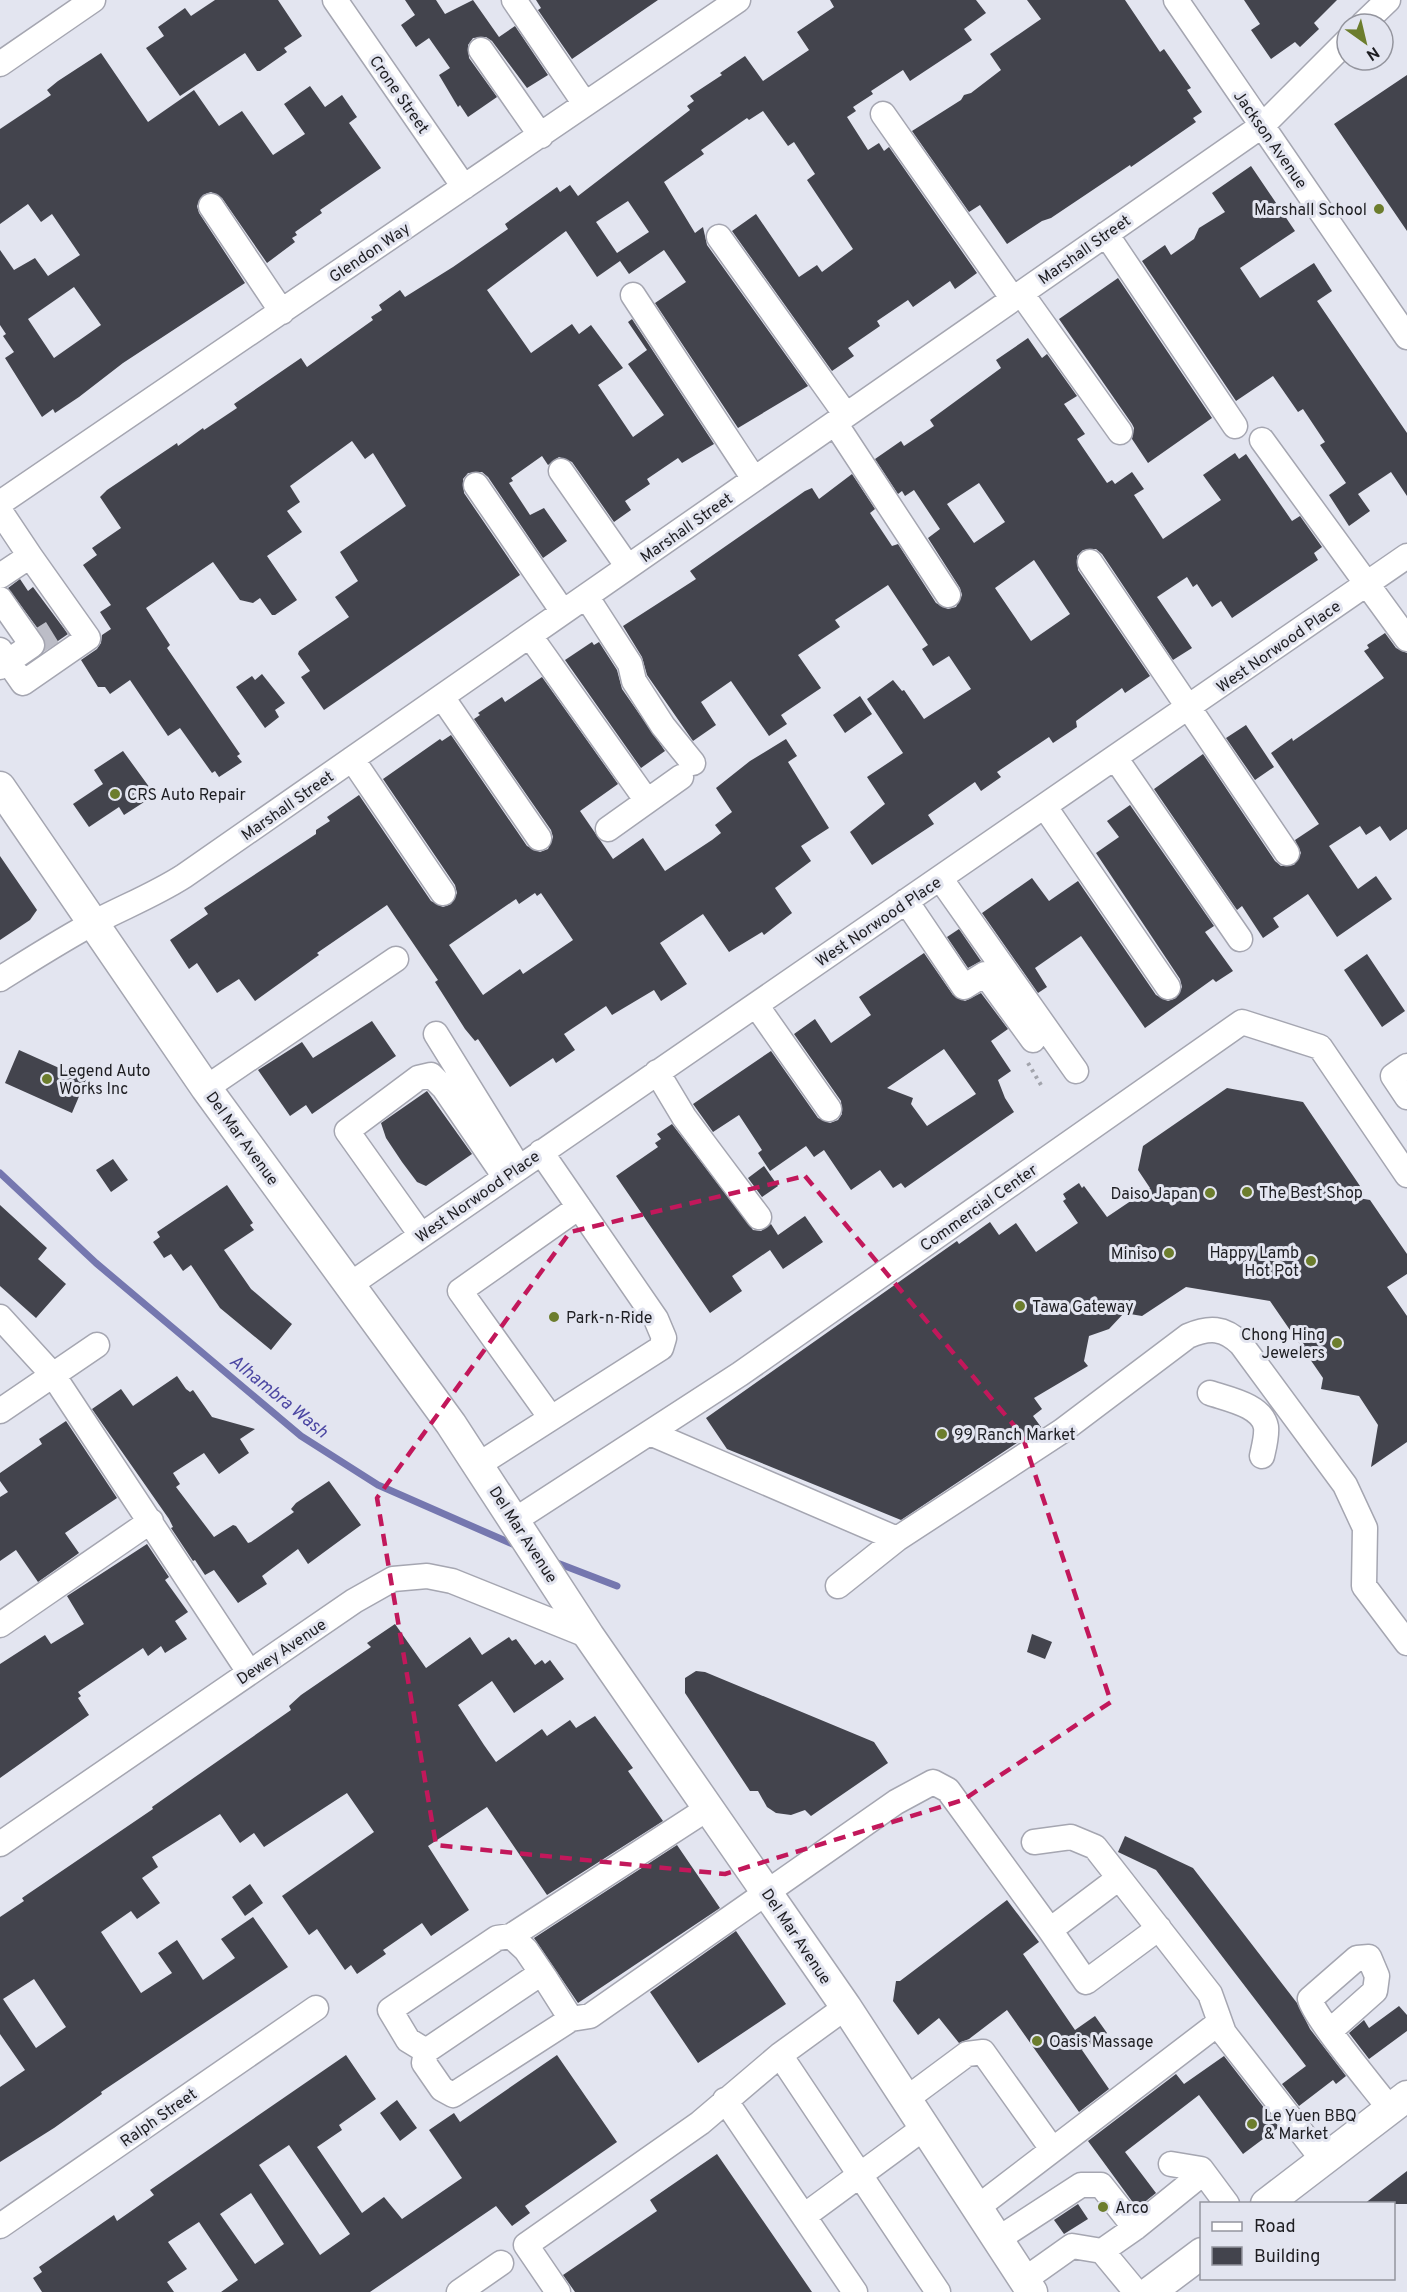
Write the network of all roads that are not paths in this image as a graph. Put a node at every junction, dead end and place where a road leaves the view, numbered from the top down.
1 (93, 0) edge
2 (335, 0) edge
3 (513, 0) edge
4 (738, 0) edge
5 (1176, 0) edge
6 (1388, 0) edge
7 (1376, 12) edge
8 (481, 50) dead end
9 (1335, 53) edge
10 (0, 64) edge
11 (585, 104) junction
12 (883, 114) dead end
13 (1263, 125) junction
14 (541, 136) junction
15 (464, 187) junction
16 (211, 206) dead end
17 (1106, 234) junction
18 (719, 237) dead end
19 (633, 295) dead end
20 (1017, 296) junction
21 (282, 312) junction
22 (1407, 337) edge
23 (840, 419) junction
24 (1234, 426) dead end
25 (1120, 432) dead end
26 (1262, 440) dead end
27 (561, 471) dead end
28 (754, 479) junction
29 (476, 485) dead end
30 (0, 503) edge
31 (0, 511) edge
32 (30, 555) junction
33 (1407, 556) edge
34 (1090, 562) dead end
35 (628, 567) junction
36 (0, 576) edge
37 (1368, 583) junction
38 (948, 595) dead end
39 (586, 596) junction
40 (0, 599) edge
41 (563, 612) junction
42 (530, 636) junction
43 (1407, 639) edge
44 (3, 660) edge
45 (442, 697) junction
46 (1188, 709) junction
47 (352, 759) junction
48 (1116, 759) junction
49 (0, 787) edge
50 (647, 801) junction
51 (1045, 807) junction
52 (608, 829) dead end
53 (539, 838) dead end
54 (1287, 853) dead end
55 (940, 878) junction
56 (443, 893) dead end
57 (906, 902) junction
58 (93, 923) junction
59 (1240, 939) dead end
60 (396, 959) dead end
61 (0, 979) edge
62 (1168, 987) dead end
63 (756, 1005) junction
64 (436, 1034) dead end
65 (1033, 1040) dead end
66 (1076, 1071) dead end
67 (1400, 1071) edge
68 (657, 1072) junction
69 (206, 1088) junction
70 (1407, 1097) edge
71 (829, 1109) dead end
72 (542, 1152) junction
73 (512, 1172) junction
74 (1407, 1175) edge
75 (579, 1207) junction
76 (759, 1217) dead end
77 (421, 1235) junction
78 (348, 1286) junction
79 (0, 1317) edge
80 (98, 1345) dead end
81 (53, 1375) junction
82 (1207, 1400) dead end
83 (0, 1411) edge
84 (551, 1418) junction
85 (650, 1433) junction
86 (1264, 1448) dead end
87 (483, 1472) junction
88 (515, 1520) junction
89 (151, 1521) junction
90 (897, 1539) junction
91 (838, 1586) dead end
92 (0, 1625) edge
93 (589, 1636) junction
94 (1407, 1643) edge
95 (249, 1672) junction
96 (710, 1807) junction
97 (1034, 1842) dead end
98 (0, 1844) edge
99 (1119, 1878) junction
100 (768, 1892) junction
101 (1159, 1928) junction
102 (1050, 1930) junction
103 (511, 1936) junction
104 (545, 1978) junction
105 (846, 2007) junction
106 (316, 2008) dead end
107 (572, 2019) junction
108 (1220, 2022) junction
109 (1330, 2031) dead end
110 (426, 2051) junction
111 (780, 2055) junction
112 (725, 2100) junction
113 (905, 2100) junction
114 (1398, 2102) edge
115 (925, 2127) junction
116 (1052, 2149) junction
117 (1323, 2160) junction
118 (1171, 2164) dead end
119 (1203, 2173) junction
120 (859, 2174) junction
121 (1225, 2202) edge
122 (1269, 2202) edge
123 (978, 2207) junction
124 (804, 2216) junction
125 (0, 2226) edge
126 (1135, 2228) junction
127 (998, 2239) junction
128 (1102, 2251) junction
129 (1200, 2254) edge
130 (501, 2263) dead end
131 (1028, 2286) edge
132 (459, 2292) edge
133 (558, 2292) edge
134 (855, 2292) edge
135 (939, 2292) edge
136 (1136, 2292) edge
137 (1150, 2292) edge

1 - 10 street
2 - 15 street, Crone Street
3 - 11 street
4 - 11 street, Glendon Way
5 - 13 street, Jackson Avenue
6 - 7 street
8 - 14 street
9 - 13 street, Marshall Street
11 - 14 street, Glendon Way
12 - 20 street
13 - 17 street, Marshall Street
13 - 22 street, Jackson Avenue
14 - 15 street, Glendon Way
15 - 21 street, Glendon Way
16 - 21 street
17 - 20 street, Marshall Street
17 - 24 street
18 - 23 street
19 - 28 street
20 - 23 street, Marshall Street
20 - 25 street
21 - 30 street, Glendon Way
23 - 28 street, Marshall Street
23 - 38 street
26 - 37 street
27 - 35 street
28 - 35 street, Marshall Street
29 - 41 street
31 - 32 street
32 - 36 street
32 - 44 street
33 - 37 street, West Norwood Place
34 - 46 street
35 - 39 street, Marshall Street
37 - 43 street
37 - 46 street, West Norwood Place
39 - 41 street, Marshall Street
39 - 50 street
40 - 44 street
41 - 42 street, Marshall Street
42 - 45 street, Marshall Street
42 - 50 street
45 - 47 street, Marshall Street
45 - 53 street
46 - 48 street, West Norwood Place
46 - 54 street
47 - 56 street
47 - 58 street, Marshall Street
48 - 51 street, West Norwood Place
48 - 59 street
49 - 58 main road, Del Mar Avenue
50 - 52 street
51 - 55 street, West Norwood Place
51 - 62 street
55 - 57 street, West Norwood Place
55 - 66 street
57 - 63 street, West Norwood Place
57 - 65 street
58 - 61 street, Marshall Street
58 - 69 main road, Del Mar Avenue
60 - 69 street
63 - 68 street, West Norwood Place
63 - 71 street
64 - 73 street
67 - 70 street
68 - 72 street, West Norwood Place
68 - 76 street
69 - 78 main road, Del Mar Avenue
72 - 73 street, West Norwood Place
72 - 75 street
73 - 77 street, West Norwood Place
73 - 77 street
74 - 85 street, Commercial Center
75 - 84 street
75 - 84 street
77 - 78 street, West Norwood Place
78 - 87 main road, Del Mar Avenue
79 - 81 street
80 - 81 street
81 - 83 street
81 - 89 street
82 - 86 street
84 - 87 street
85 - 88 street, Commercial Center
85 - 90 street
87 - 88 main road, Del Mar Avenue
88 - 93 main road, Del Mar Avenue
89 - 92 street
89 - 95 street
90 - 91 street
90 - 94 street
93 - 95 street, Dewey Avenue
93 - 96 main road, Del Mar Avenue
95 - 98 street, Dewey Avenue
96 - 100 main road, Del Mar Avenue
96 - 103 street
97 - 99 street
99 - 101 street
99 - 102 street
100 - 102 street
100 - 105 main road, Del Mar Avenue
100 - 107 street
101 - 102 street
101 - 108 street
103 - 104 street
103 - 110 street
104 - 107 street
104 - 110 street
105 - 111 street
105 - 113 main road, Del Mar Avenue
106 - 125 street, Ralph Street
107 - 110 street
108 - 116 street
108 - 117 street
109 - 114 street
111 - 112 street
111 - 120 street
112 - 124 street
112 - 133 street
113 - 115 main road, Del Mar Avenue
113 - 116 street
114 - 117 main road
115 - 120 street
115 - 123 main road, Del Mar Avenue
116 - 123 street
117 - 122 main road
118 - 119 street
119 - 121 street
119 - 126 street
120 - 124 street
120 - 135 street
123 - 127 main road, Del Mar Avenue
124 - 134 street
126 - 127 street
126 - 128 street
127 - 131 main road, Del Mar Avenue
128 - 131 street
128 - 136 street
129 - 137 main road
130 - 132 street

